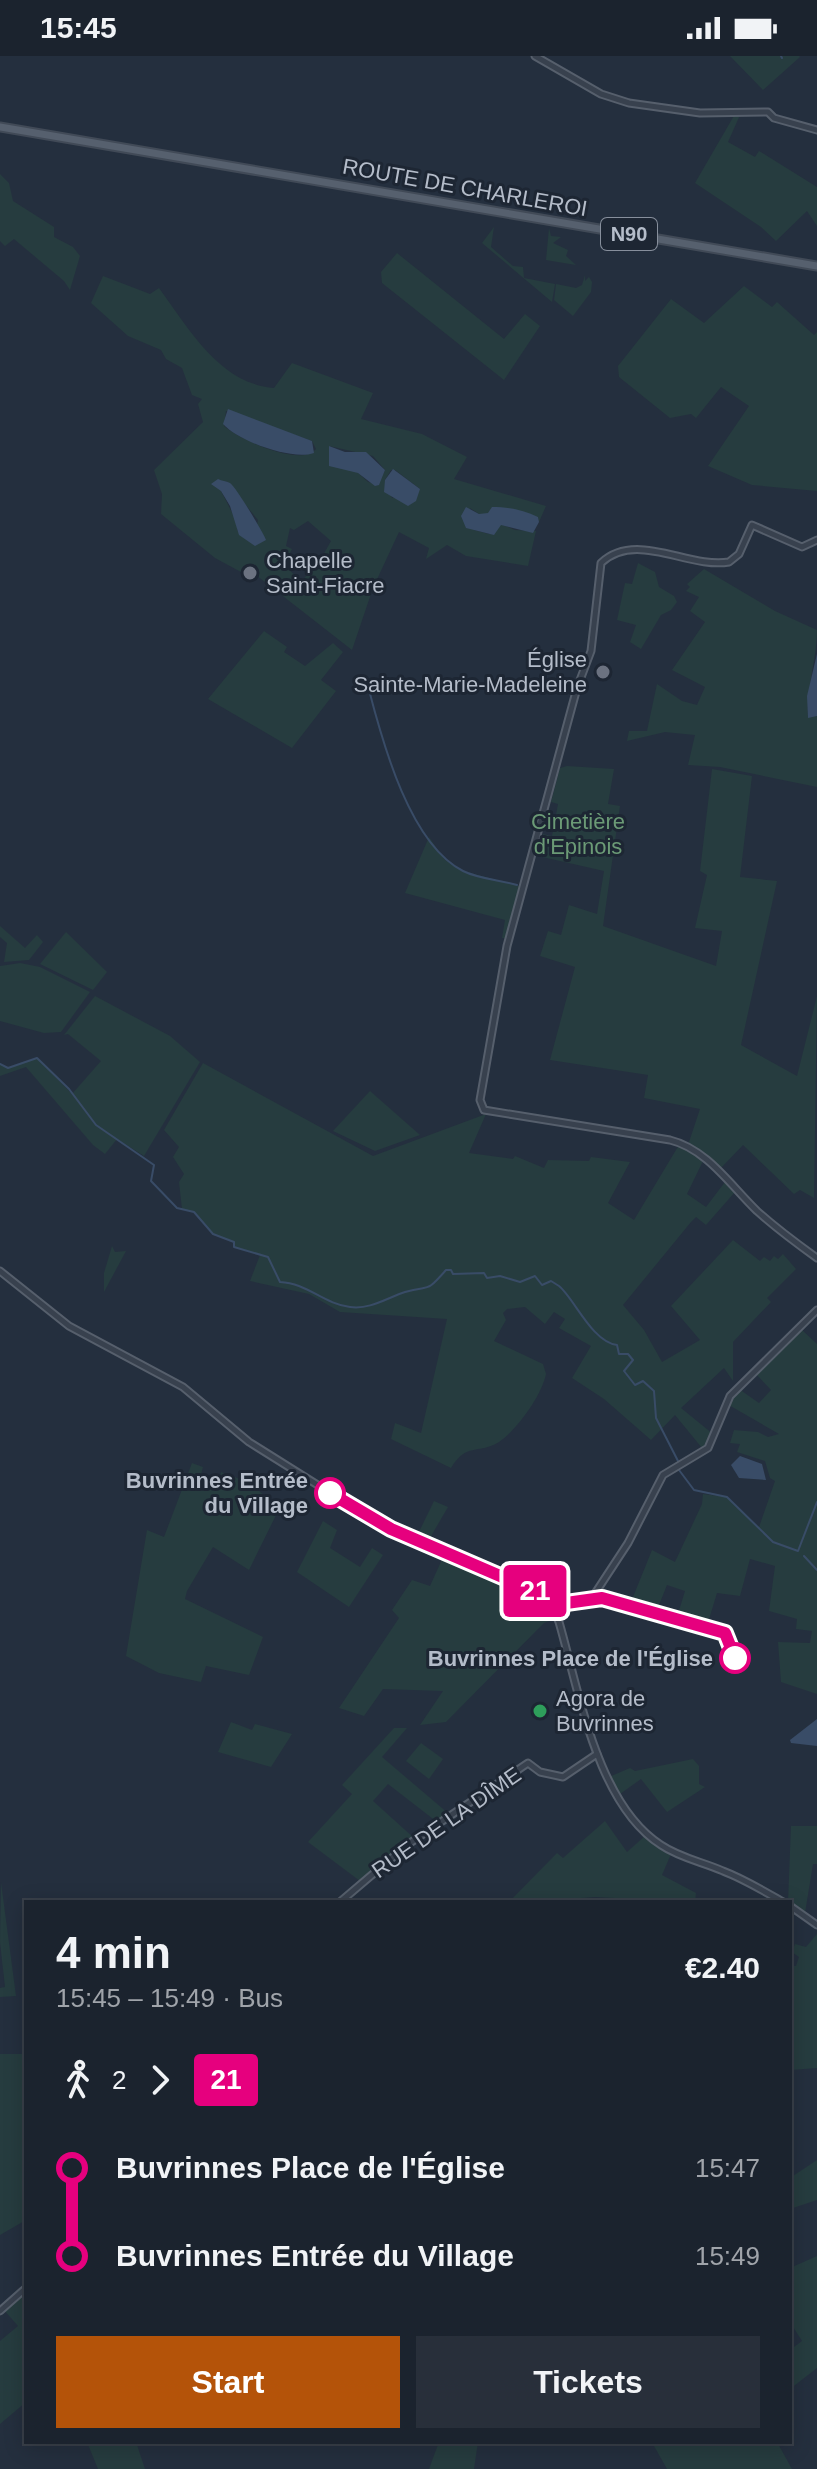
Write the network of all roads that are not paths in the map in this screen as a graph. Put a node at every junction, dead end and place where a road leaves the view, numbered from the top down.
1 (535, 56) edge
2 (0, 127) edge
3 (817, 130) edge
4 (817, 266) edge
5 (817, 540) edge
6 (817, 1258) edge
7 (0, 1271) edge
8 (817, 1310) edge
9 (552, 1605) junction
10 (597, 1754) junction
11 (342, 1900) edge
12 (779, 1900) edge
13 (792, 1907) edge
14 (817, 1925) edge
15 (24, 2290) edge
16 (0, 2311) edge

1 - 3 street
2 - 4 main road, ROUTE DE CHARLEROI / N90
5 - 6 street
7 - 9 street
8 - 9 street
9 - 10 street
10 - 11 street, RUE DE LA DÎME
10 - 12 street
13 - 14 street
15 - 16 street

